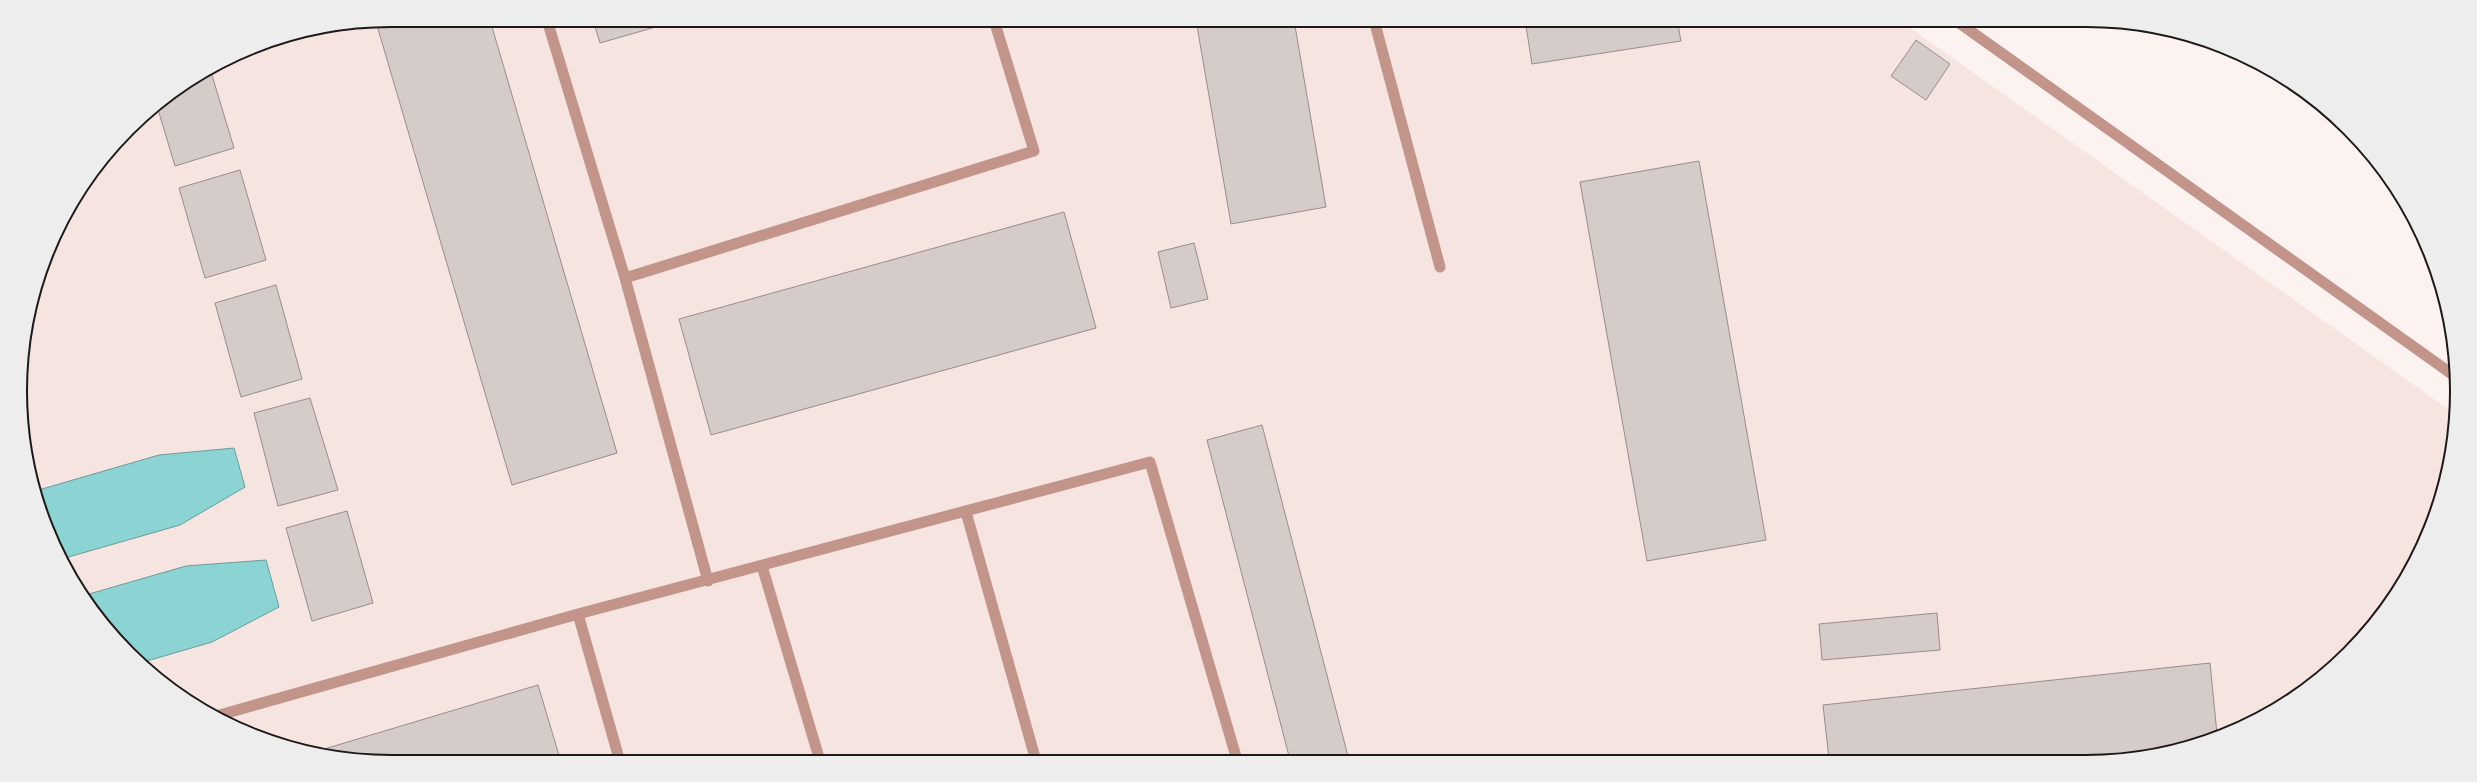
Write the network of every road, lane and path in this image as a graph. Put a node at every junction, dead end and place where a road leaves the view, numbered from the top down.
1 (549, 27) edge
2 (996, 27) edge
3 (1376, 27) edge
4 (1964, 27) edge
5 (1440, 267) dead end
6 (625, 278) junction
7 (2449, 372) edge
8 (966, 512) junction
9 (762, 566) junction
10 (708, 581) junction
11 (578, 614) junction
12 (224, 714) edge
13 (618, 755) edge
14 (818, 755) edge
15 (1034, 755) edge
16 (1236, 755) edge

1 - 6 street
2 - 6 street
3 - 5 street
4 - 7 street
6 - 10 street
8 - 9 street
8 - 15 street
8 - 16 street
9 - 10 street
9 - 14 street
10 - 11 street
11 - 12 street
11 - 13 street

